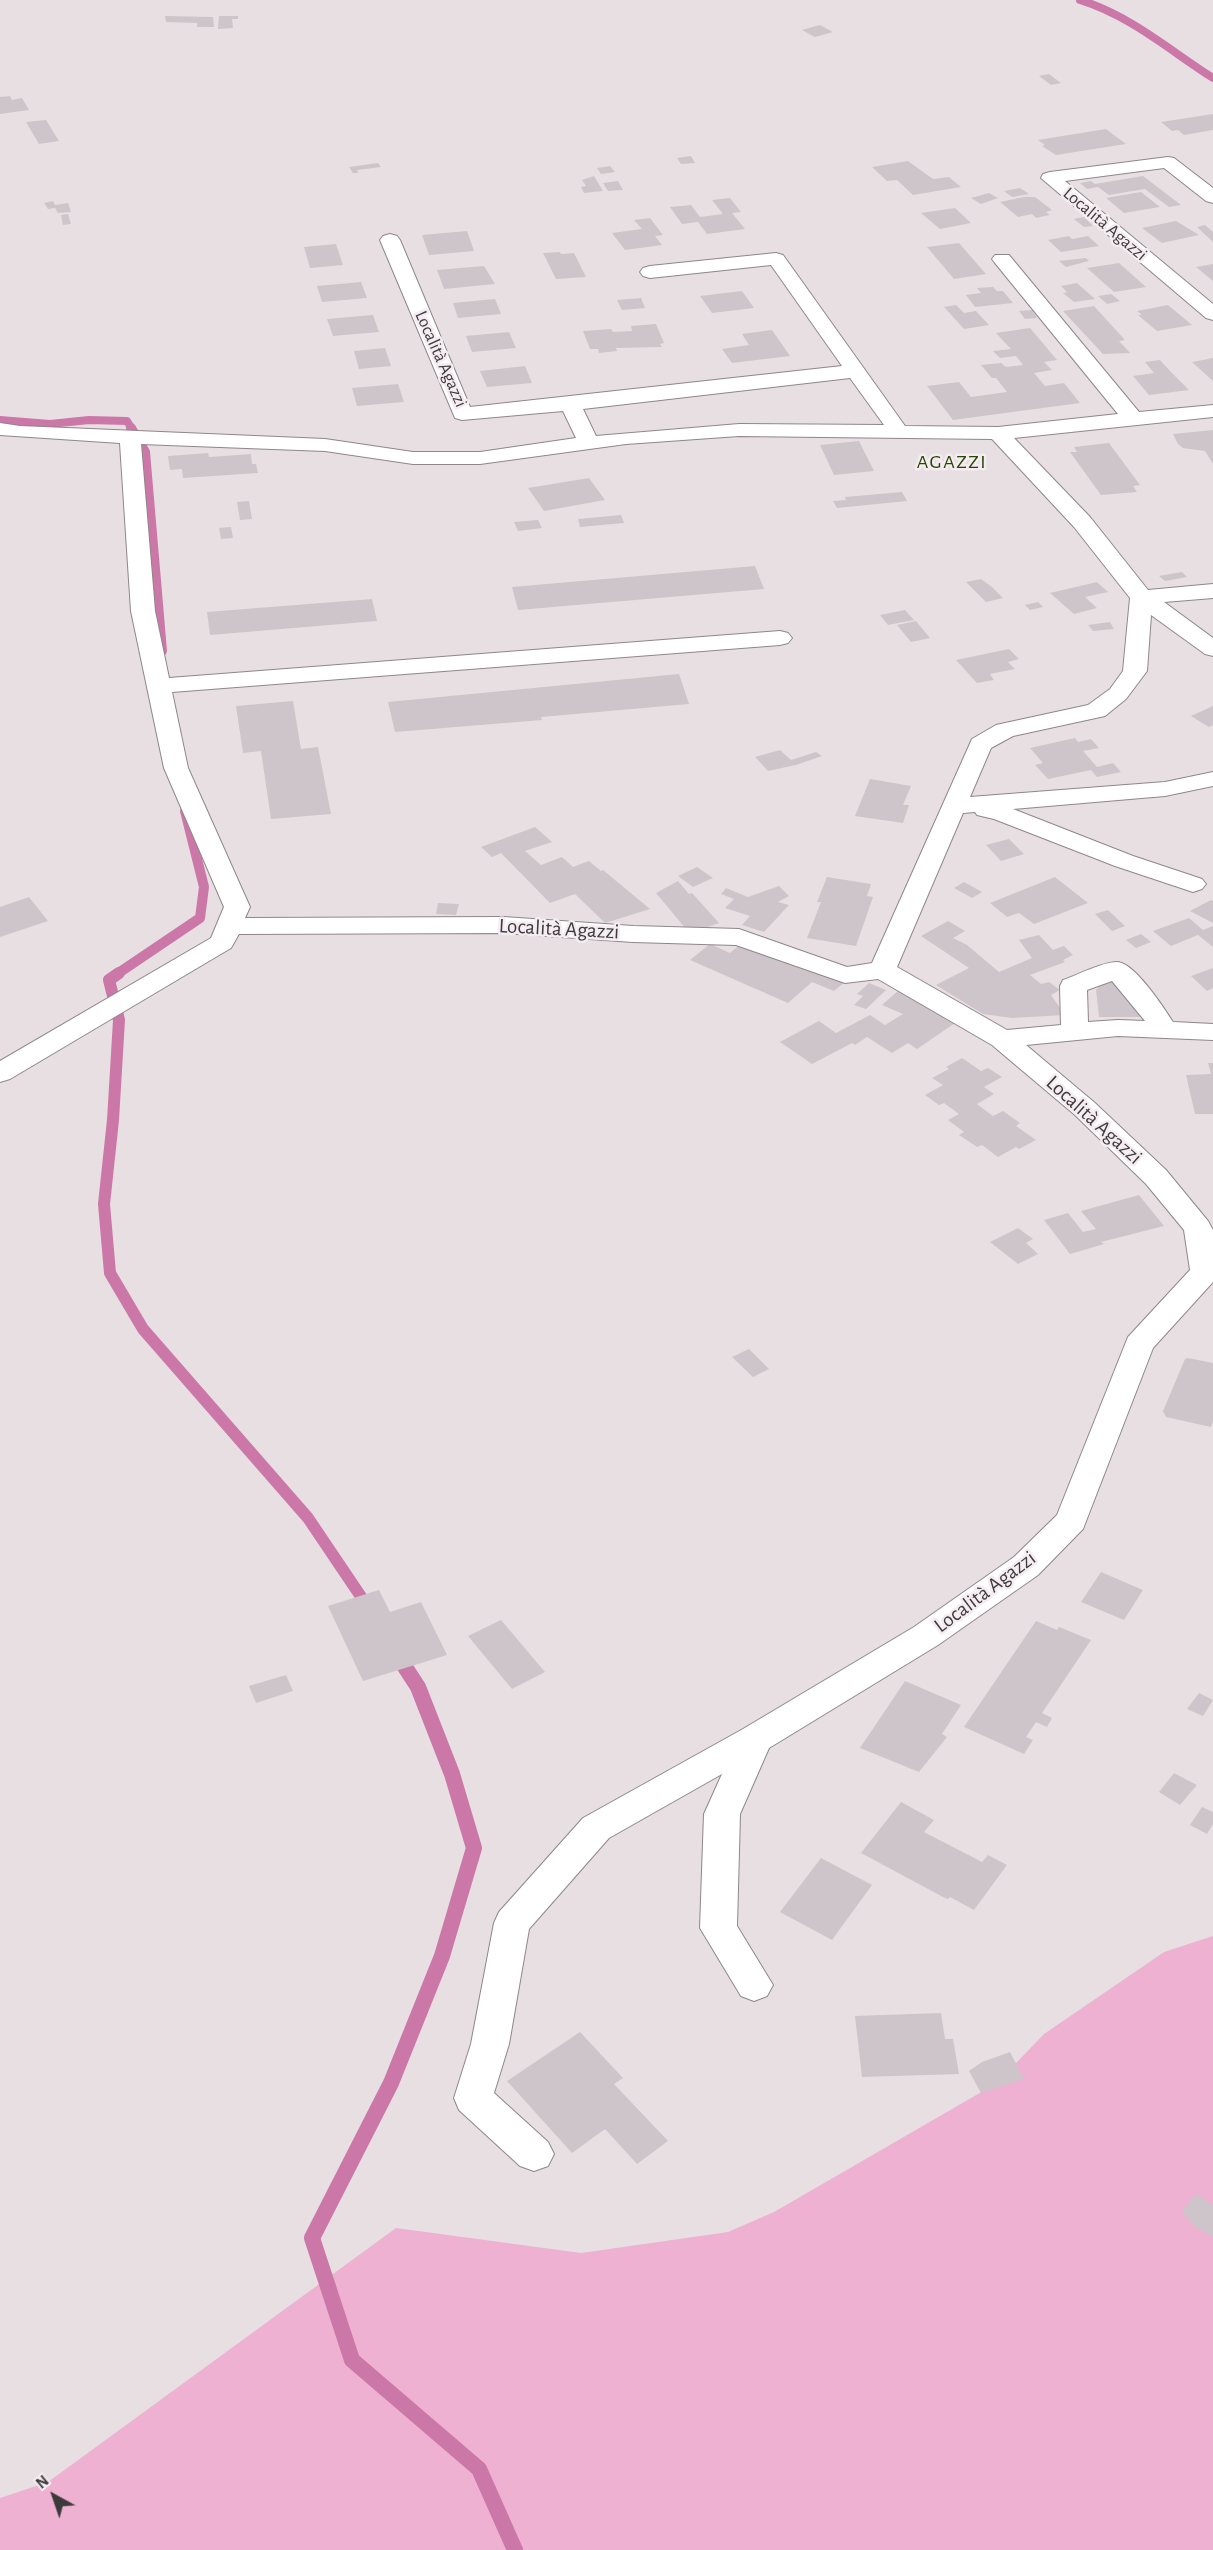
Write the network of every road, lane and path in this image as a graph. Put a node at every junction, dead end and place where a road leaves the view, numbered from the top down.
1 (1213, 197) edge
2 (390, 240) dead end
3 (1002, 259) dead end
4 (651, 272) dead end
5 (1213, 314) edge
6 (856, 371) junction
7 (570, 404) junction
8 (1213, 411) edge
9 (1133, 419) junction
10 (0, 429) edge
11 (899, 432) junction
12 (998, 433) junction
13 (130, 435) junction
14 (589, 443) junction
15 (1213, 591) edge
16 (1142, 597) junction
17 (780, 638) dead end
18 (1213, 649) edge
19 (161, 686) junction
20 (1213, 779) edge
21 (1213, 793) edge
22 (953, 806) junction
23 (1103, 809) dead end
24 (1193, 884) dead end
25 (229, 926) junction
26 (882, 970) junction
27 (1164, 1029) junction
28 (1075, 1032) junction
29 (1213, 1032) edge
30 (1002, 1039) junction
31 (0, 1073) edge
32 (755, 1739) junction
33 (754, 1985) dead end
34 (534, 2154) dead end

1 - 5 street, Località Agazzi
2 - 7 street, Località Agazzi
3 - 9 street
4 - 6 street
6 - 7 street, Località Agazzi
6 - 11 street
7 - 14 street
8 - 9 street
9 - 12 street
10 - 13 street
11 - 12 street
11 - 14 street
12 - 16 street
13 - 14 street
13 - 19 street
15 - 16 street
16 - 18 street
16 - 22 street
17 - 19 street
19 - 25 street
20 - 22 street
21 - 23 street
22 - 24 street
22 - 26 street
25 - 26 street, Località Agazzi
25 - 31 street
26 - 30 street, Località Agazzi
27 - 28 street
27 - 28 street
27 - 29 street
28 - 30 street
30 - 32 street, Località Agazzi
32 - 33 street
32 - 34 street, Località Agazzi

